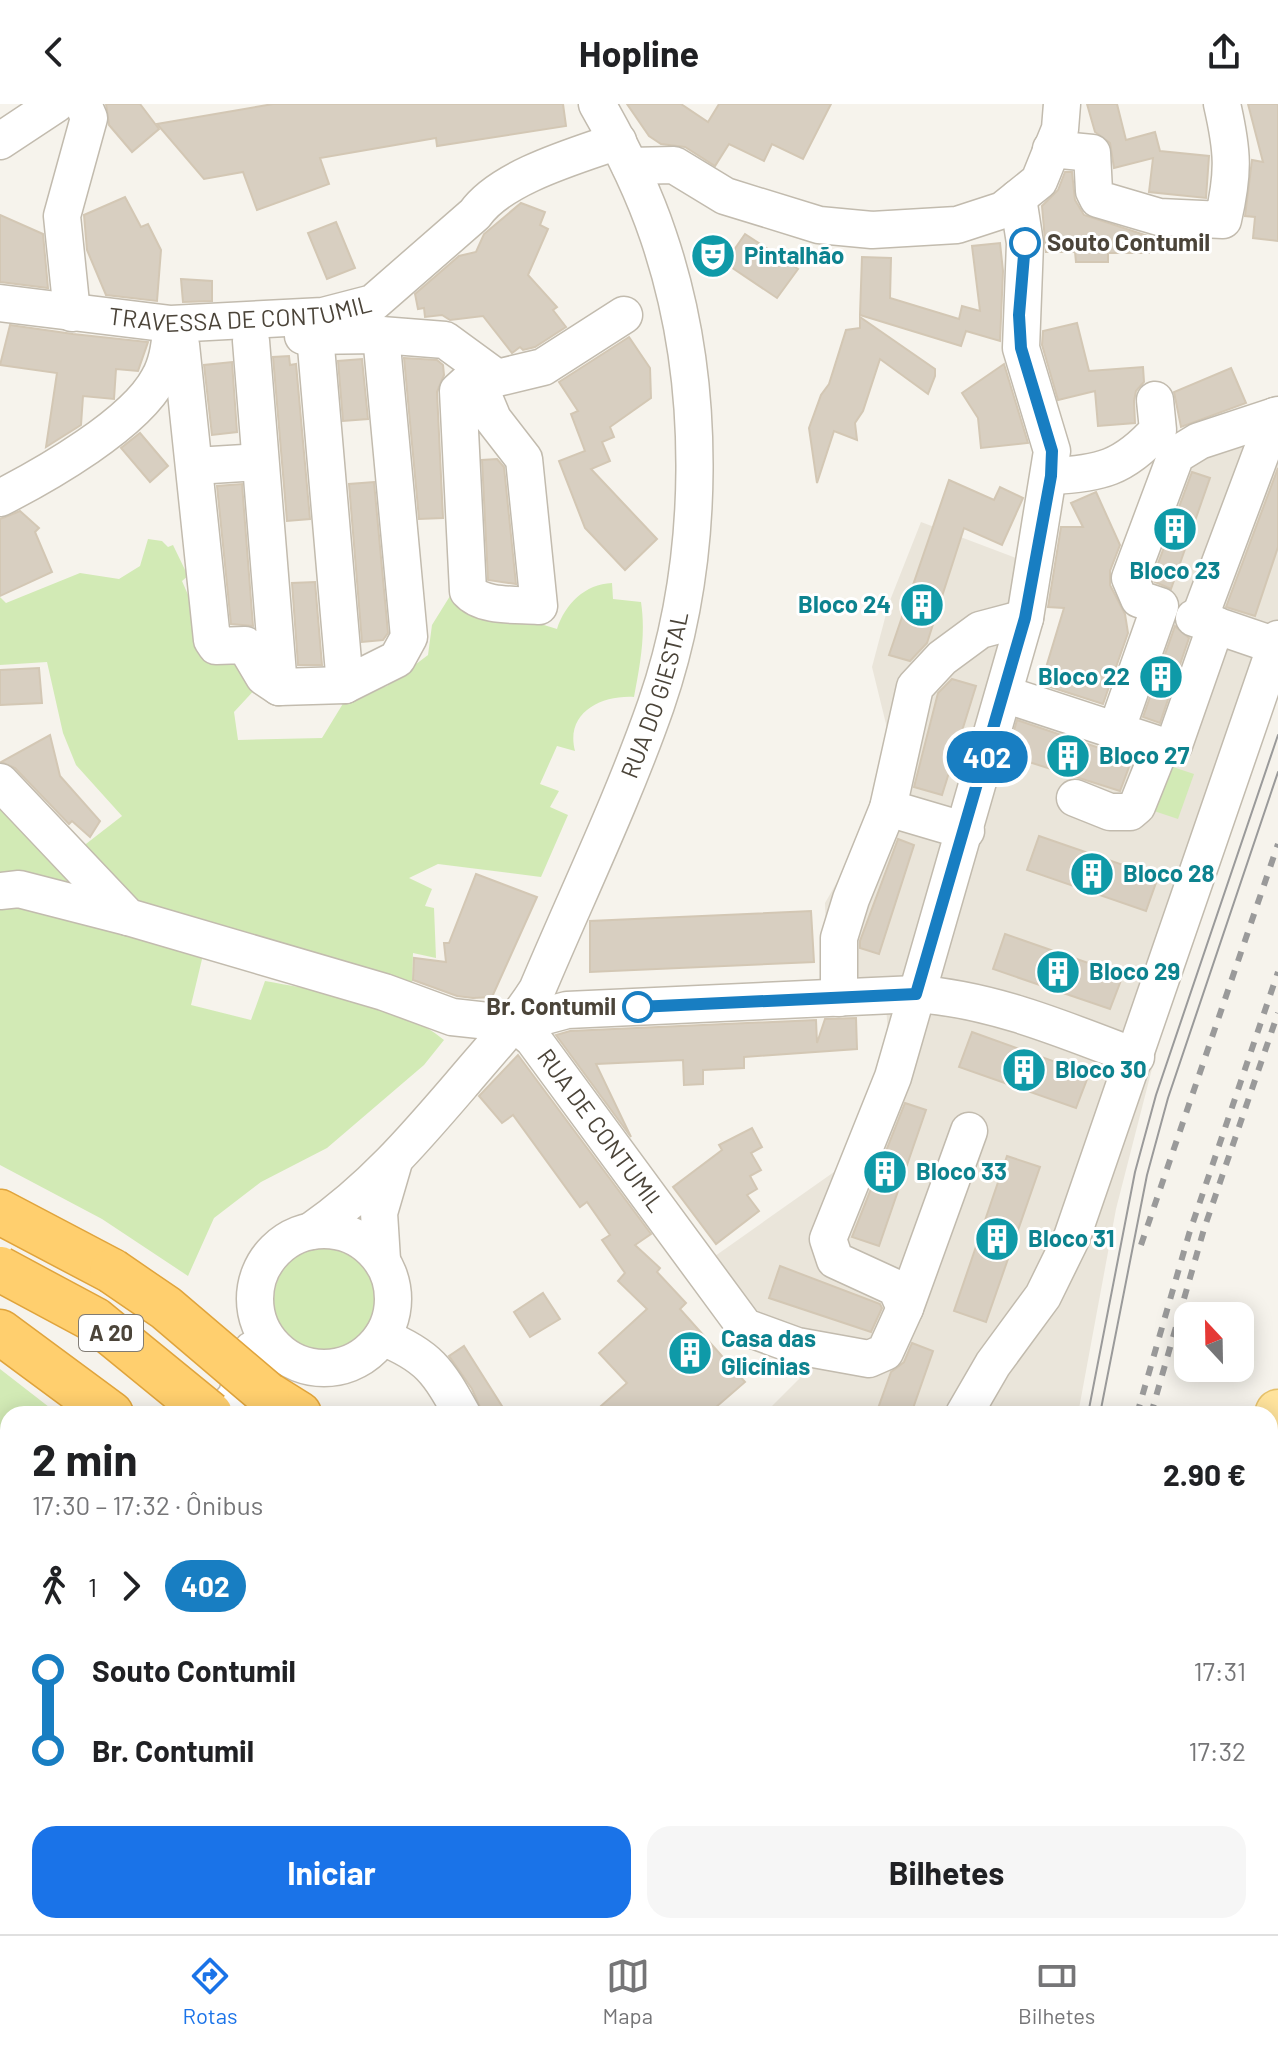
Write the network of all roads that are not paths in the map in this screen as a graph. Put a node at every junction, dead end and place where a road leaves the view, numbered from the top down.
1 (56, 104) edge
2 (83, 104) edge
3 (597, 104) edge
4 (1062, 104) edge
5 (1222, 104) edge
6 (0, 141) edge
7 (1051, 149) junction
8 (624, 153) junction
9 (1018, 198) junction
10 (1, 307) edge
11 (72, 313) junction
12 (624, 315) dead end
13 (315, 335) junction
14 (381, 335) junction
15 (174, 338) junction
16 (251, 341) junction
17 (480, 376) junction
18 (1155, 400) dead end
19 (1276, 416) edge
20 (260, 462) junction
21 (195, 466) junction
22 (1051, 476) junction
23 (0, 498) edge
24 (1160, 606) junction
25 (1025, 618) junction
26 (1207, 622) junction
27 (1277, 642) edge
28 (345, 685) junction
29 (279, 687) junction
30 (1004, 694) junction
31 (1116, 731) junction
32 (1161, 746) junction
33 (0, 782) edge
34 (1075, 798) dead end
35 (888, 808) junction
36 (966, 831) junction
37 (0, 891) edge
38 (128, 917) junction
39 (916, 994) junction
40 (839, 998) junction
41 (515, 1024) junction
42 (1136, 1057) junction
43 (969, 1131) dead end
44 (394, 1164) junction
45 (0, 1212) edge
46 (311, 1231) junction
47 (382, 1260) junction
48 (0, 1269) edge
49 (905, 1308) junction
50 (257, 1312) junction
51 (0, 1332) edge
52 (382, 1337) junction
53 (311, 1367) junction
54 (100, 1406) edge
55 (241, 1406) edge
56 (243, 1406) edge
57 (244, 1406) edge
58 (246, 1406) edge
59 (457, 1406) edge
60 (969, 1406) edge

1 - 6 street
2 - 11 street
3 - 8 street, RUA DO GIESTAL
4 - 7 street
5 - 7 street
7 - 9 street
8 - 9 street
8 - 15 street, TRAVESSA DE CONTUMIL
8 - 41 street, RUA DO GIESTAL
9 - 22 street
10 - 11 street, TRAVESSA DE CONTUMIL
11 - 15 street, TRAVESSA DE CONTUMIL
12 - 17 street
13 - 14 street
13 - 16 street
13 - 28 street
14 - 17 street
14 - 28 street
15 - 16 street
15 - 21 street
15 - 23 street
16 - 20 street
17 - 17 street
18 - 22 street
19 - 24 street
19 - 26 street
20 - 21 street
20 - 29 street
21 - 29 street
22 - 25 street
24 - 26 street
24 - 31 street
25 - 30 street
25 - 35 street
26 - 27 street
26 - 32 street
27 - 42 street
28 - 29 street
30 - 31 street
30 - 36 street
31 - 32 street
32 - 34 street
33 - 38 street
35 - 36 street
35 - 40 street
36 - 39 street
37 - 38 street
38 - 41 street
39 - 40 street
39 - 42 street
39 - 49 street
40 - 41 street
41 - 44 street, RUA DO GIESTAL
41 - 49 street, RUA DE CONTUMIL
42 - 60 street
43 - 49 street, RUA DE CONTUMIL
44 - 46 street, RUA DO GIESTAL
44 - 47 street, RUA DO GIESTAL
45 - 56 highway, A 20, bridge
46 - 47 street
46 - 50 street
47 - 52 street
48 - 55 highway, A 20, bridge
50 - 53 street
50 - 57 street
51 - 54 highway
52 - 53 street
52 - 59 street
53 - 58 street

